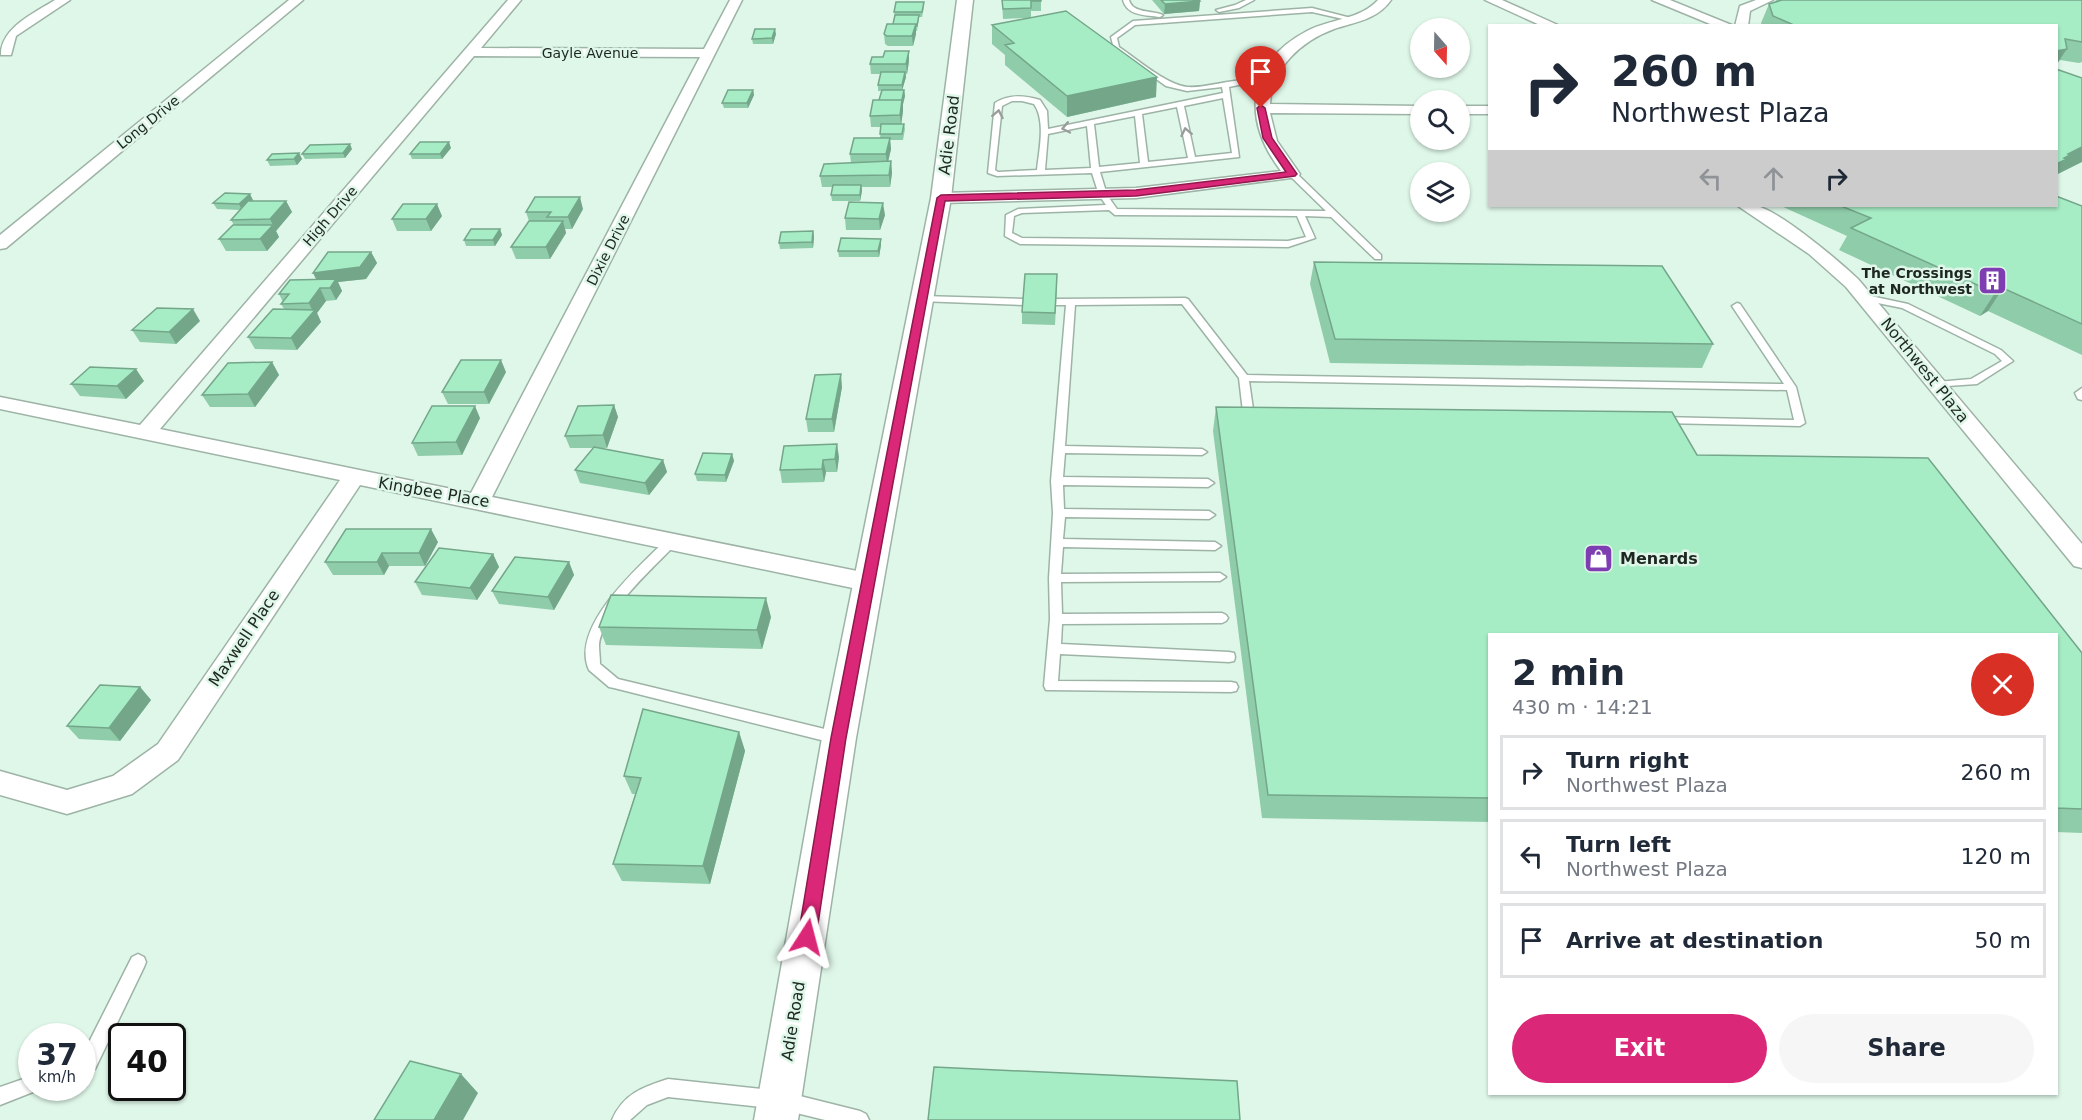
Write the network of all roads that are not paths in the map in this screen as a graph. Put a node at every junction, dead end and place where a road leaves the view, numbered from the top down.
1 (64, 0) edge
2 (297, 0) edge
3 (515, 0) edge
4 (736, 0) edge
5 (965, 0) edge
6 (1126, 0) edge
7 (1251, 0) edge
8 (1385, 0) edge
9 (1491, 0) edge
10 (1658, 0) edge
11 (1767, 0) edge
12 (1352, 19) junction
13 (1549, 24) edge
14 (1723, 24) edge
15 (1741, 24) edge
16 (6, 52) dead end
17 (470, 52) junction
18 (709, 53) junction
19 (1265, 84) junction
20 (1225, 85) junction
21 (1226, 95) junction
22 (1180, 104) junction
23 (1261, 108) junction
24 (1410, 110) edge
25 (1470, 110) edge
26 (1488, 111) edge
27 (1138, 113) junction
28 (1090, 123) junction
29 (1044, 132) junction
30 (1192, 160) junction
31 (1144, 165) junction
32 (1095, 170) junction
33 (1041, 173) junction
34 (1292, 174) junction
35 (941, 198) junction
36 (1106, 201) junction
37 (1747, 207) edge
38 (1300, 214) junction
39 (1332, 214) junction
40 (0, 244) edge
41 (1378, 257) dead end
42 (1866, 298) junction
43 (922, 299) junction
44 (1024, 302) edge
45 (1056, 302) edge
46 (1071, 302) junction
47 (1737, 306) dead end
48 (1244, 378) junction
49 (1938, 385) junction
50 (1791, 387) junction
51 (2082, 391) edge
52 (2082, 397) edge
53 (0, 403) edge
54 (1271, 412) edge
55 (1647, 420) edge
56 (146, 432) junction
57 (1060, 449) junction
58 (1202, 452) dead end
59 (353, 478) junction
60 (1057, 482) junction
61 (1208, 483) dead end
62 (479, 501) junction
63 (1059, 513) junction
64 (1209, 515) dead end
65 (673, 540) junction
66 (1057, 543) junction
67 (1215, 546) dead end
68 (2082, 560) edge
69 (1220, 577) dead end
70 (1055, 578) junction
71 (867, 582) junction
72 (1222, 618) dead end
73 (1056, 619) junction
74 (1053, 649) junction
75 (1229, 657) dead end
76 (1230, 687) dead end
77 (838, 738) junction
78 (0, 783) edge
79 (138, 962) dead end
80 (96, 1049) edge
81 (18, 1089) edge
82 (0, 1096) edge
83 (778, 1110) edge
84 (621, 1120) edge
85 (860, 1120) edge

1 - 16 street
2 - 40 street, Long Drive
3 - 17 street, High Drive
4 - 18 street, Dixie Drive
5 - 35 street, Adie Road
6 - 7 lane
8 - 12 street
9 - 13 street
10 - 14 street
11 - 15 street
12 - 19 street
12 - 20 lane
17 - 18 street, Gayle Avenue
17 - 56 street, High Drive
18 - 62 street, Dixie Drive
19 - 20 lane
19 - 23 street
20 - 21 lane
21 - 22 lane
21 - 30 lane
22 - 27 lane
30 -> 22 lane
23 - 24 street
23 - 34 street
25 - 26 street
27 - 28 lane
27 - 31 lane
28 -> 29 lane
28 - 32 lane
29 - 33 lane
33 -> 29 lane
30 - 31 lane
31 - 32 lane
32 - 33 lane
32 - 36 lane
34 - 36 street
34 - 39 lane
35 - 36 street
35 - 43 street, Adie Road
36 - 38 lane
36 - 38 lane
37 - 42 street, Northwest Plaza
38 - 39 lane
39 - 41 lane
42 - 49 street, Northwest Plaza
42 - 49 lane
43 - 44 lane
43 - 71 street, Adie Road
45 - 46 lane
46 - 48 lane
46 - 57 lane
47 - 50 lane
48 - 50 lane
48 - 54 lane
49 - 68 street, Northwest Plaza
50 - 55 lane
51 - 52 lane
53 - 56 street, Kingbee Place
56 - 59 street, Kingbee Place
57 - 58 lane
57 - 60 lane
59 - 62 street, Kingbee Place
59 - 78 street, Maxwell Place
60 - 61 lane
60 - 63 lane
62 - 65 street, Kingbee Place
63 - 64 lane
63 - 66 lane
65 - 71 street, Kingbee Place
65 - 77 lane
66 - 67 lane
66 - 70 lane
69 - 70 lane
70 - 73 lane
71 - 77 street, Adie Road
72 - 73 lane
73 - 74 lane
74 - 75 lane
74 - 76 lane
77 - 83 street, Adie Road
79 - 80 lane
81 - 82 lane
83 - 84 lane
83 - 85 lane

